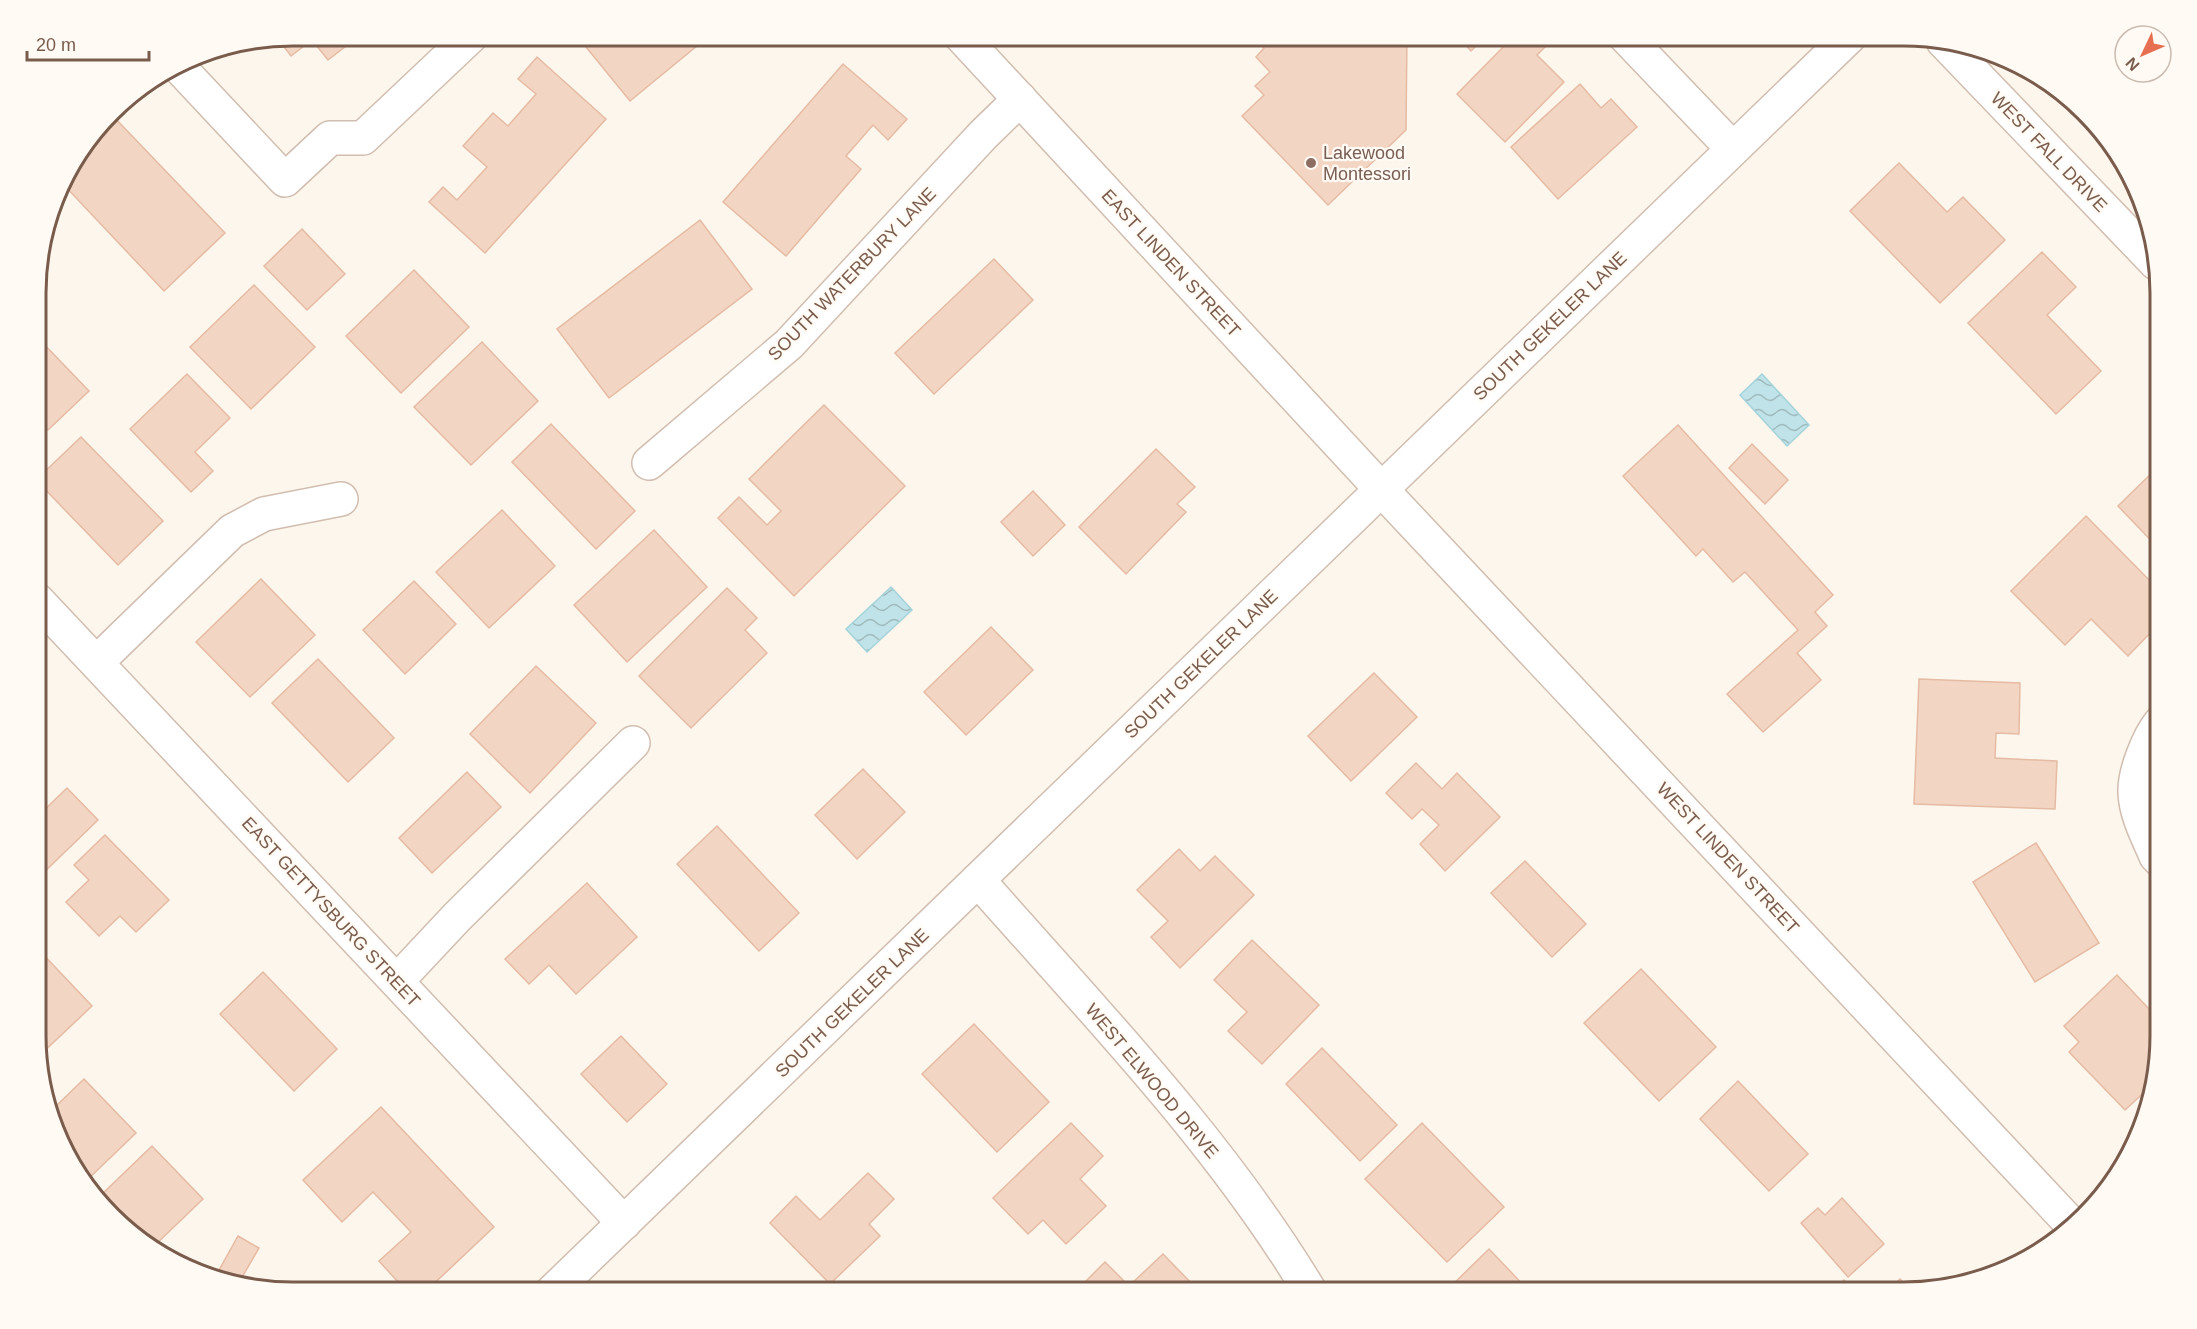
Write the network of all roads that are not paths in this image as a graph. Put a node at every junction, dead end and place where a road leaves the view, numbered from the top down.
1 (460, 46) edge
2 (970, 46) edge
3 (1635, 46) edge
4 (1840, 46) edge
5 (1952, 51) edge
6 (184, 72) edge
7 (1020, 99) junction
8 (1733, 149) junction
9 (2147, 254) edge
10 (649, 463) dead end
11 (1381, 489) junction
12 (341, 499) dead end
13 (46, 609) edge
14 (97, 662) junction
15 (2150, 742) edge
16 (633, 743) dead end
17 (2150, 843) edge
18 (978, 880) junction
19 (397, 981) junction
20 (2067, 1220) edge
21 (624, 1223) junction
22 (562, 1282) edge
23 (1304, 1282) edge

1 - 6 street
2 - 7 street, EAST LINDEN STREET
3 - 8 street
4 - 8 street, SOUTH GEKELER LANE
5 - 9 street, WEST FALL DRIVE
7 - 10 street, SOUTH WATERBURY LANE
7 - 11 street, EAST LINDEN STREET
8 - 11 street, SOUTH GEKELER LANE
11 - 18 street, SOUTH GEKELER LANE
11 - 20 street, WEST LINDEN STREET
12 - 14 street
13 - 14 street, EAST GETTYSBURG STREET
14 - 19 street, EAST GETTYSBURG STREET
15 - 17 street
16 - 19 street
18 - 21 street, SOUTH GEKELER LANE
18 - 23 street, WEST ELWOOD DRIVE
19 - 21 street, EAST GETTYSBURG STREET
21 - 22 street, SOUTH GEKELER LANE

